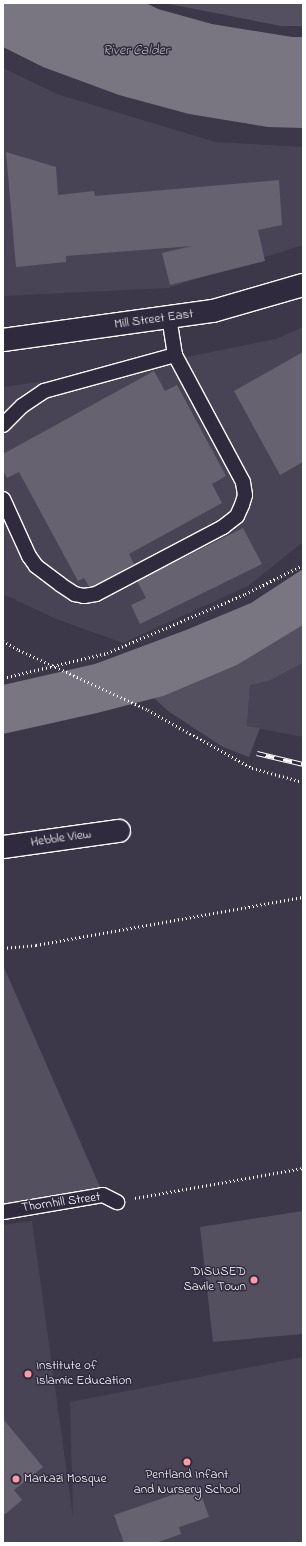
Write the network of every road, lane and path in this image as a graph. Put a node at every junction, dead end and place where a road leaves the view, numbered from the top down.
1 (303, 285) edge
2 (169, 318) junction
3 (3, 340) edge
4 (175, 355) junction
5 (3, 425) edge
6 (3, 498) edge
7 (303, 565) edge
8 (3, 641) edge
9 (3, 678) edge
10 (303, 782) edge
11 (119, 831) dead end
12 (3, 847) edge
13 (303, 897) edge
14 (3, 948) edge
15 (303, 1168) edge
16 (117, 1202) joint
17 (3, 1212) edge

1 - 2 street, Mill Street East
2 - 3 street, Mill Street East
2 - 4 lane
4 - 5 lane
4 - 6 lane
7 - 9 path
8 - 10 path, bridge
11 - 12 street, Hebble View
13 - 14 path
15 - 16 path
16 - 17 lane, Thornhill Street

